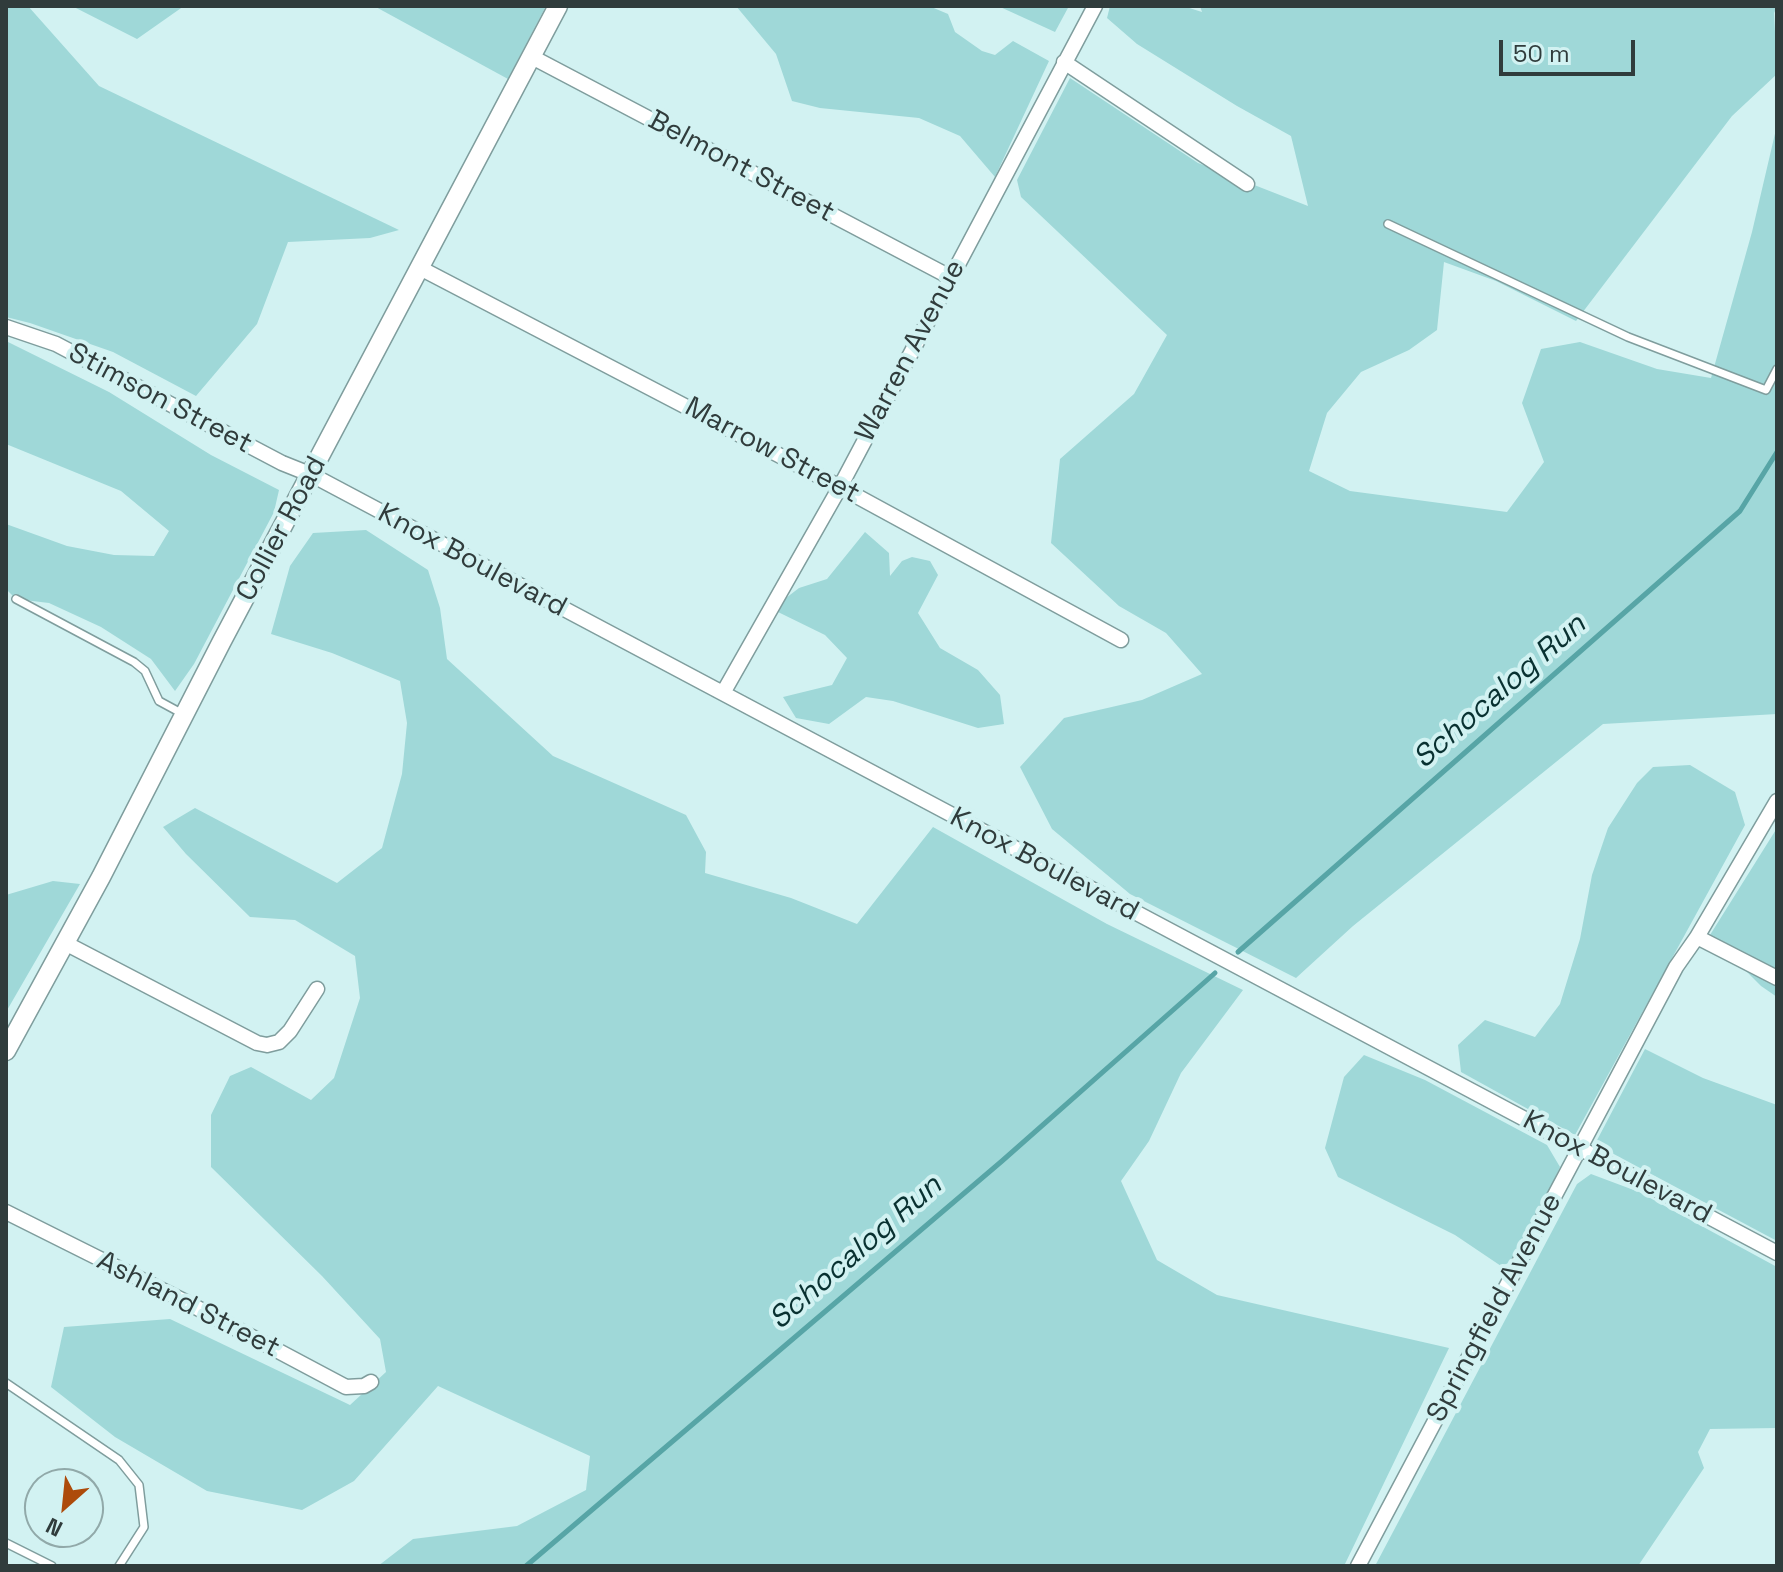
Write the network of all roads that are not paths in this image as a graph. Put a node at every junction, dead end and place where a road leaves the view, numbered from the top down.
1 (558, 6) edge
2 (1095, 6) edge
3 (532, 57) junction
4 (1064, 62) junction
5 (1247, 184) dead end
6 (1388, 224) dead end
7 (420, 268) junction
8 (950, 277) junction
9 (6, 327) edge
10 (1777, 369) edge
11 (312, 475) junction
12 (840, 487) junction
13 (16, 599) dead end
14 (1121, 640) dead end
15 (723, 693) junction
16 (185, 715) junction
17 (1777, 801) edge
18 (1697, 937) junction
19 (65, 943) junction
20 (1777, 978) edge
21 (317, 989) dead end
22 (6, 1051) edge
23 (1579, 1148) junction
24 (6, 1212) edge
25 (1777, 1253) edge
26 (371, 1382) dead end
27 (6, 1383) edge
28 (6, 1543) edge
29 (52, 1566) edge
30 (119, 1566) edge
31 (1358, 1566) edge

1 - 3 street, Collier Road
2 - 4 street, Warren Avenue
3 - 7 street, Collier Road
3 - 8 street, Belmont Street
4 - 5 street
4 - 8 street, Warren Avenue
6 - 10 lane
7 - 11 street, Collier Road
7 - 12 street, Marrow Street
8 - 12 street, Warren Avenue
9 - 11 street, Stimson Street
11 - 15 street, Knox Boulevard
11 - 16 street, Collier Road
12 - 14 street, Marrow Street
12 - 15 street, Warren Avenue
13 - 16 lane
15 - 23 street, Knox Boulevard
16 - 19 street, Collier Road
17 - 18 street, Springfield Avenue
18 - 20 street
18 - 23 street, Springfield Avenue
19 - 21 street
19 - 22 street, Collier Road
23 - 25 street, Knox Boulevard
23 - 31 street, Springfield Avenue
24 - 26 street, Ashland Street
27 - 30 lane
28 - 29 lane

